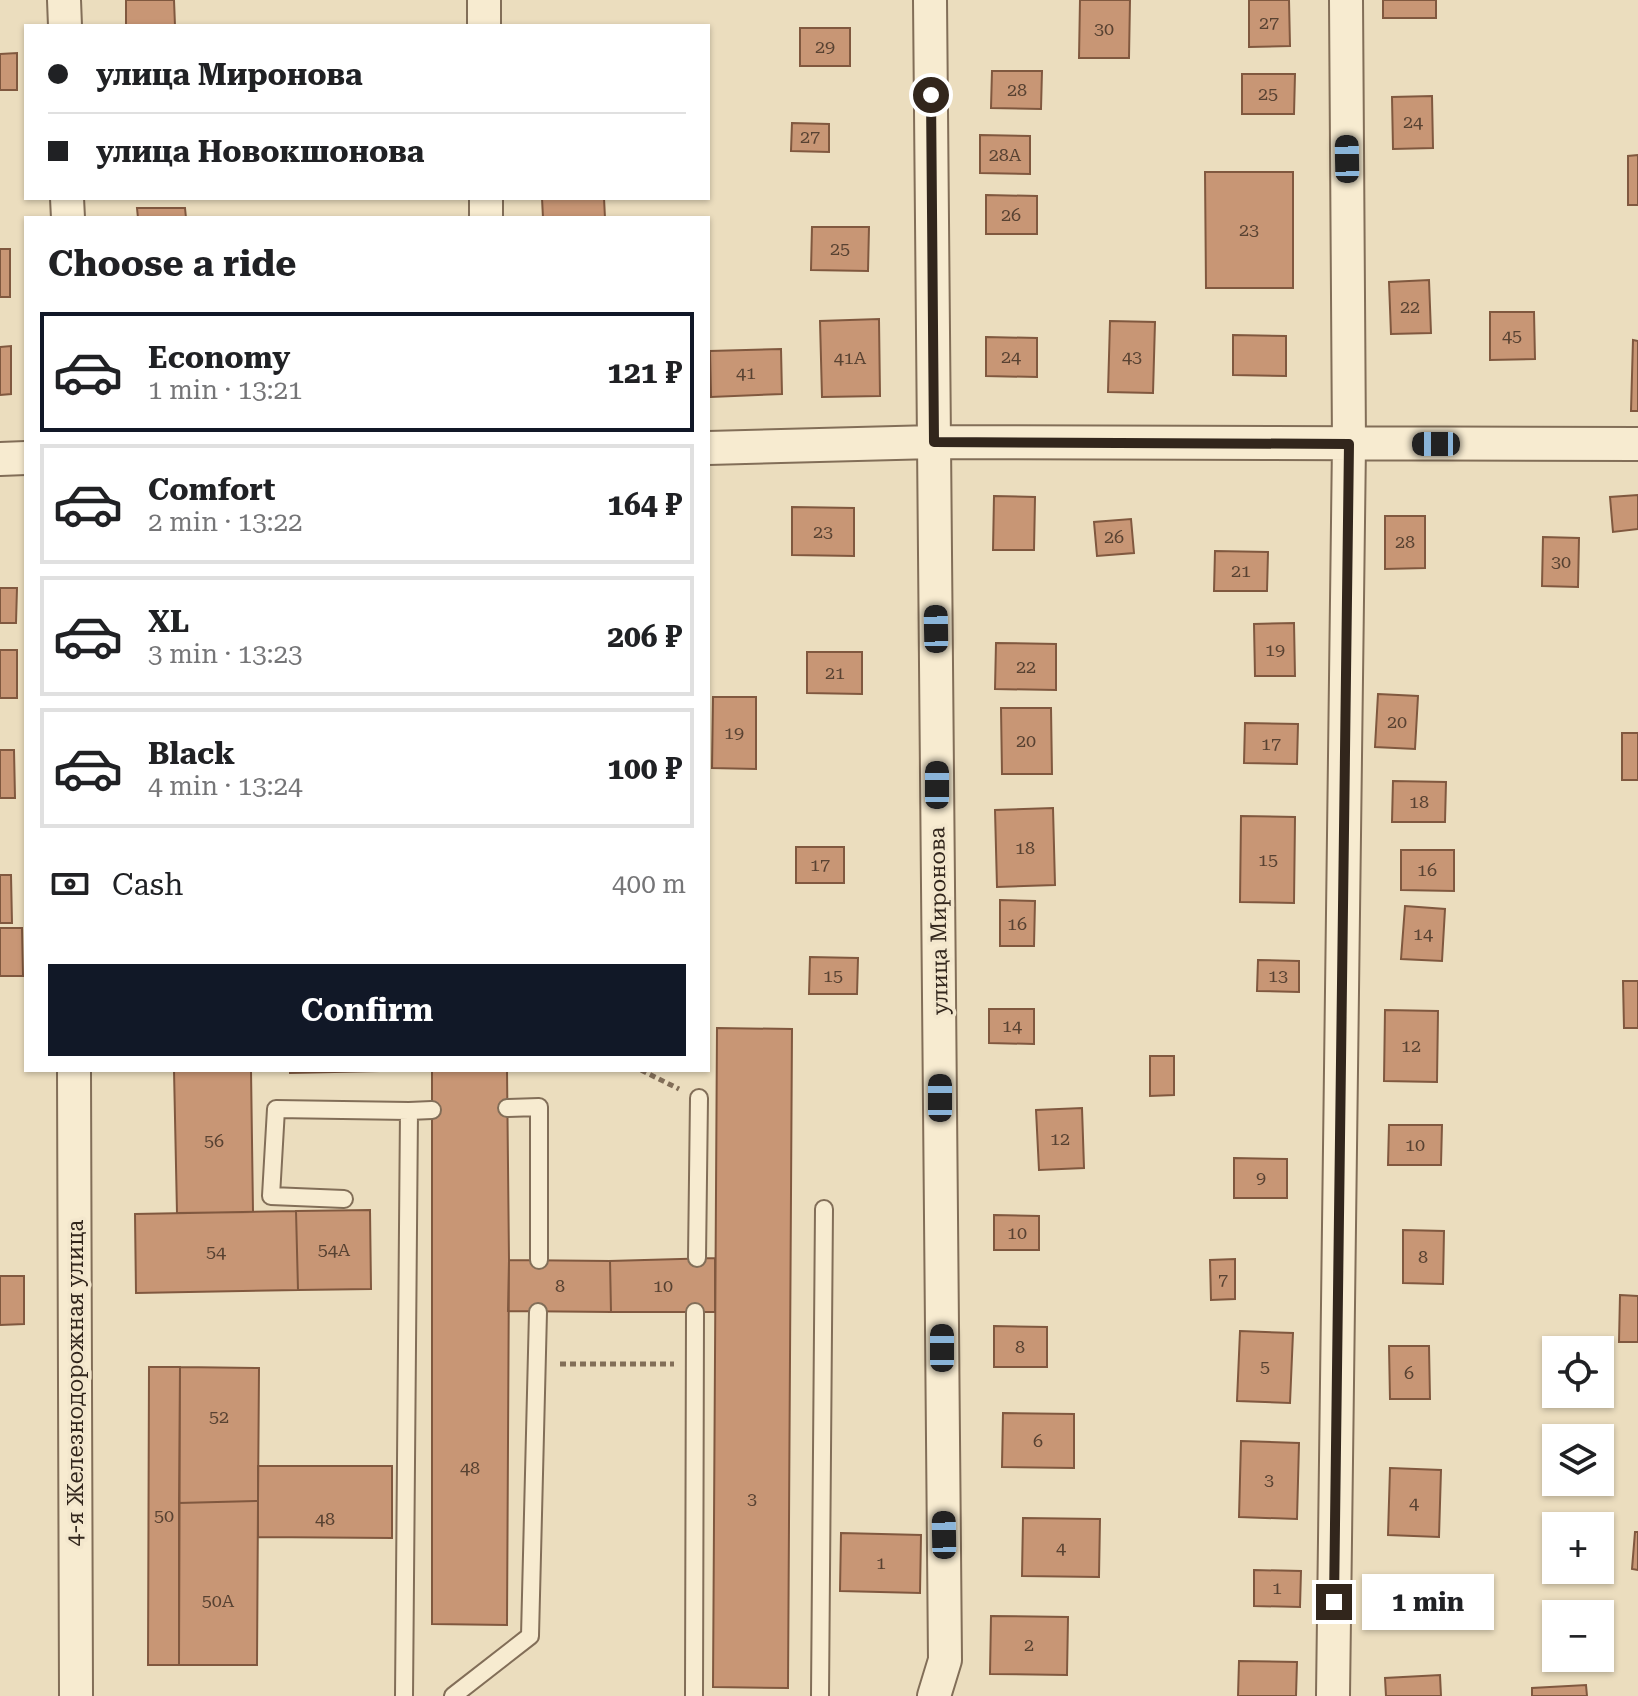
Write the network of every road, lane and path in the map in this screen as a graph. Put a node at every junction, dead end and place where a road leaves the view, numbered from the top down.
1 (64, 0) edge
2 (484, 0) edge
3 (930, 0) edge
4 (1346, 0) edge
5 (65, 24) edge
6 (484, 24) edge
7 (934, 442) junction
8 (1349, 444) junction
9 (1638, 444) edge
10 (710, 448) edge
11 (24, 458) edge
12 (0, 459) edge
13 (74, 1072) edge
14 (645, 1072) edge
15 (699, 1098) joint
16 (507, 1108) dead end
17 (432, 1110) dead end
18 (409, 1111) junction
19 (344, 1199) dead end
20 (824, 1209) dead end
21 (697, 1258) dead end
22 (539, 1260) dead end
23 (538, 1312) dead end
24 (695, 1312) dead end
25 (536, 1364) junction
26 (695, 1364) junction
27 (76, 1696) edge
28 (404, 1696) edge
29 (453, 1696) edge
30 (694, 1696) edge
31 (820, 1696) edge
32 (934, 1696) edge
33 (1333, 1696) edge

1 - 5 street
2 - 6 street
3 - 7 street, улица Миронова
4 - 8 street
7 - 8 street
7 - 10 street
7 - 32 street, улица Миронова
8 - 9 street
8 - 33 street
11 - 12 street
13 - 27 street, 4-я Железнодорожная улица
14 - 15 path
15 - 21 lane
16 - 22 lane
17 - 18 lane
18 - 19 lane
18 - 28 lane
20 - 31 lane
23 - 25 lane
24 - 26 lane
25 - 26 path
25 - 29 lane
26 - 30 lane

